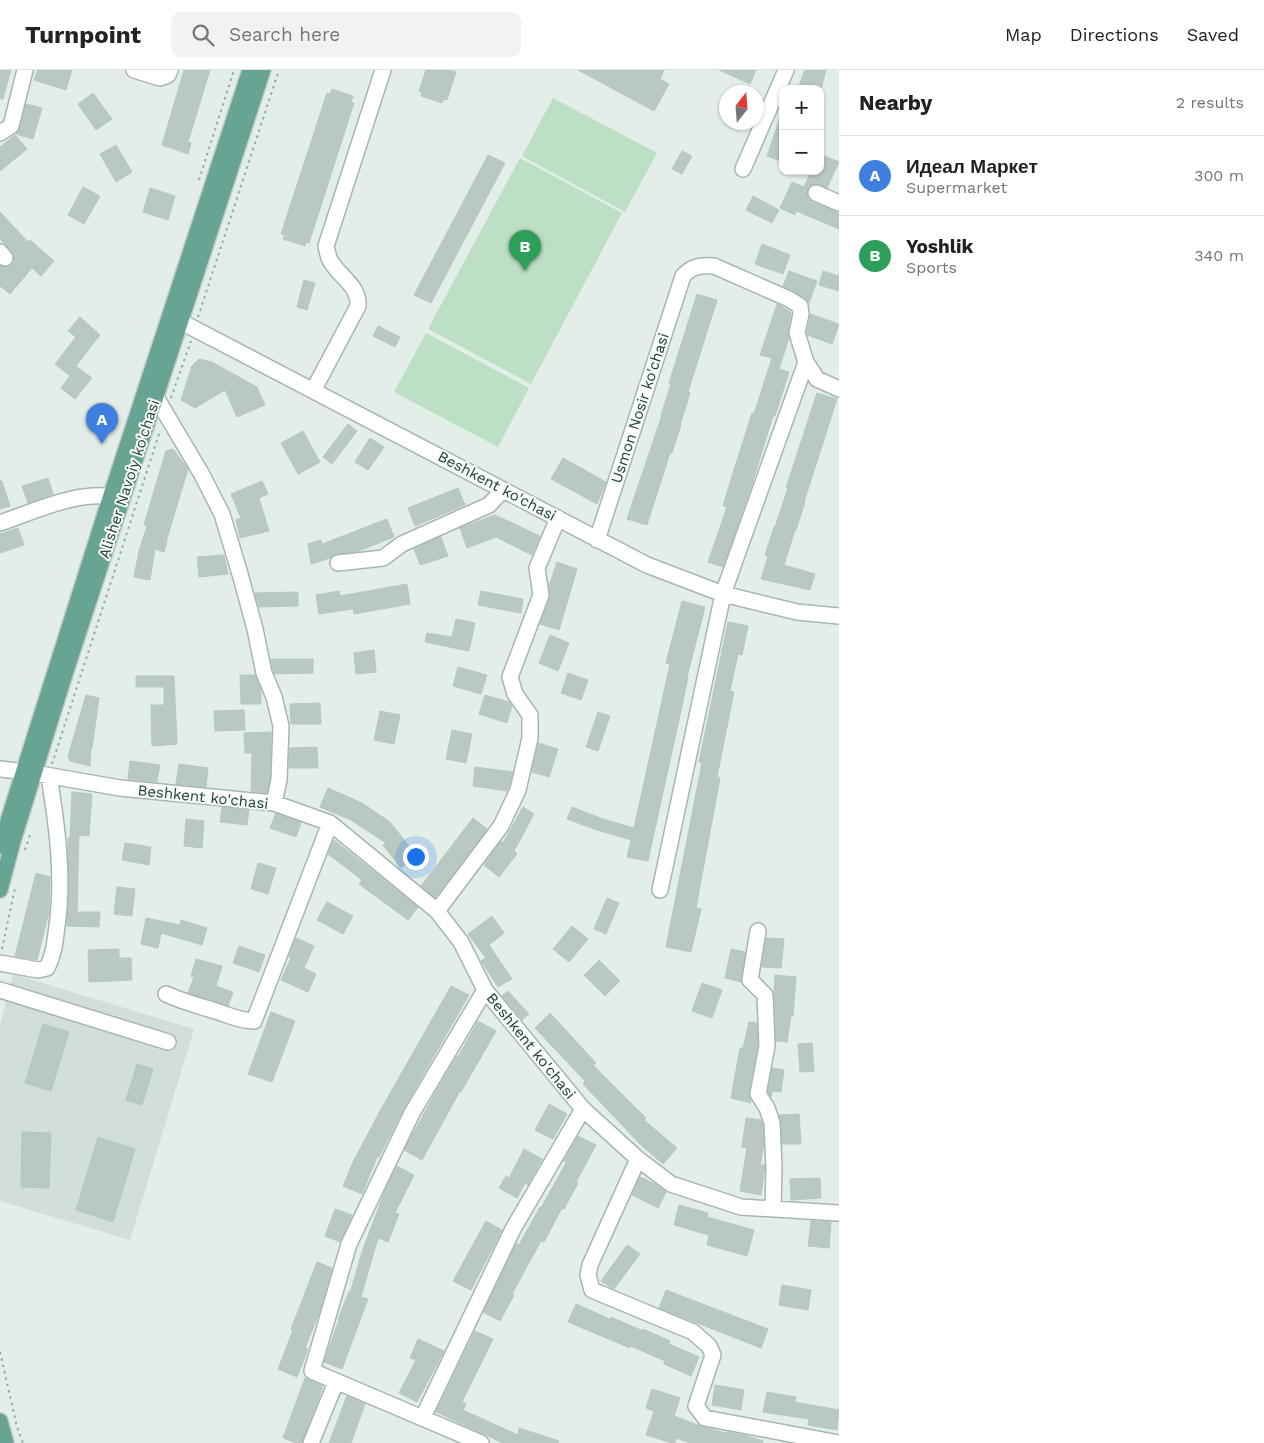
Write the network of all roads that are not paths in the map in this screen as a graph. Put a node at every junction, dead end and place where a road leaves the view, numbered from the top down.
1 (25, 70) edge
2 (134, 70) edge
3 (170, 70) edge
4 (250, 70) edge
5 (263, 70) edge
6 (383, 70) edge
7 (786, 70) edge
8 (0, 132) edge
9 (743, 169) dead end
10 (816, 193) dead end
11 (839, 203) edge
12 (175, 318) junction
13 (806, 362) junction
14 (148, 384) junction
15 (839, 389) edge
16 (314, 390) junction
17 (156, 397) junction
18 (503, 490) junction
19 (117, 497) junction
20 (558, 518) junction
21 (0, 523) edge
22 (597, 540) junction
23 (338, 563) dead end
24 (724, 594) junction
25 (839, 616) edge
26 (0, 769) edge
27 (35, 773) junction
28 (274, 803) junction
29 (330, 823) junction
30 (0, 846) edge
31 (0, 890) edge
32 (660, 890) dead end
33 (437, 911) junction
34 (758, 930) dead end
35 (0, 963) edge
36 (0, 990) edge
37 (485, 990) junction
38 (166, 994) dead end
39 (168, 1042) dead end
40 (583, 1109) junction
41 (638, 1159) junction
42 (773, 1209) junction
43 (839, 1213) edge
44 (336, 1382) junction
45 (423, 1417) junction
46 (0, 1421) edge
47 (6, 1443) edge
48 (311, 1443) edge
49 (481, 1443) edge
50 (832, 1443) edge

1 - 8 street
2 - 3 street
4 - 12 main road, Alisher Navoiy ko'chasi
5 - 12 main road, Alisher Navoiy ko'chasi
6 - 16 street
7 - 9 street
10 - 11 street
12 - 14 main road, Alisher Navoiy ko'chasi
12 - 16 street, Beshkent ko'chasi
12 - 17 main road, Alisher Navoiy ko'chasi
13 - 15 street
13 - 22 street, Usmon Nosir ko'chasi
13 - 24 street
14 - 17 street
14 - 19 main road, Alisher Navoiy ko'chasi
16 - 18 street, Beshkent ko'chasi
17 - 19 main road, Alisher Navoiy ko'chasi
17 - 28 street
18 - 20 street, Beshkent ko'chasi
18 - 23 street
19 - 21 street
19 - 27 main road, Alisher Navoiy ko'chasi
20 - 22 street, Beshkent ko'chasi
20 - 33 street
22 - 24 street, Beshkent ko'chasi
24 - 25 street, Beshkent ko'chasi
24 - 32 street
26 - 27 street, Beshkent ko'chasi
27 - 28 street, Beshkent ko'chasi
27 - 30 main road, Alisher Navoiy ko'chasi
27 - 31 main road, Alisher Navoiy ko'chasi
27 - 35 street
28 - 29 street, Beshkent ko'chasi
29 - 33 street, Beshkent ko'chasi
29 - 38 street
33 - 37 street, Beshkent ko'chasi
34 - 42 street
36 - 39 street
37 - 40 street, Beshkent ko'chasi
37 - 44 street
40 - 41 street, Beshkent ko'chasi
40 - 45 street
41 - 42 street, Beshkent ko'chasi
41 - 50 street
42 - 43 street, Beshkent ko'chasi
44 - 45 street
44 - 48 street
45 - 49 street
46 - 47 main road

